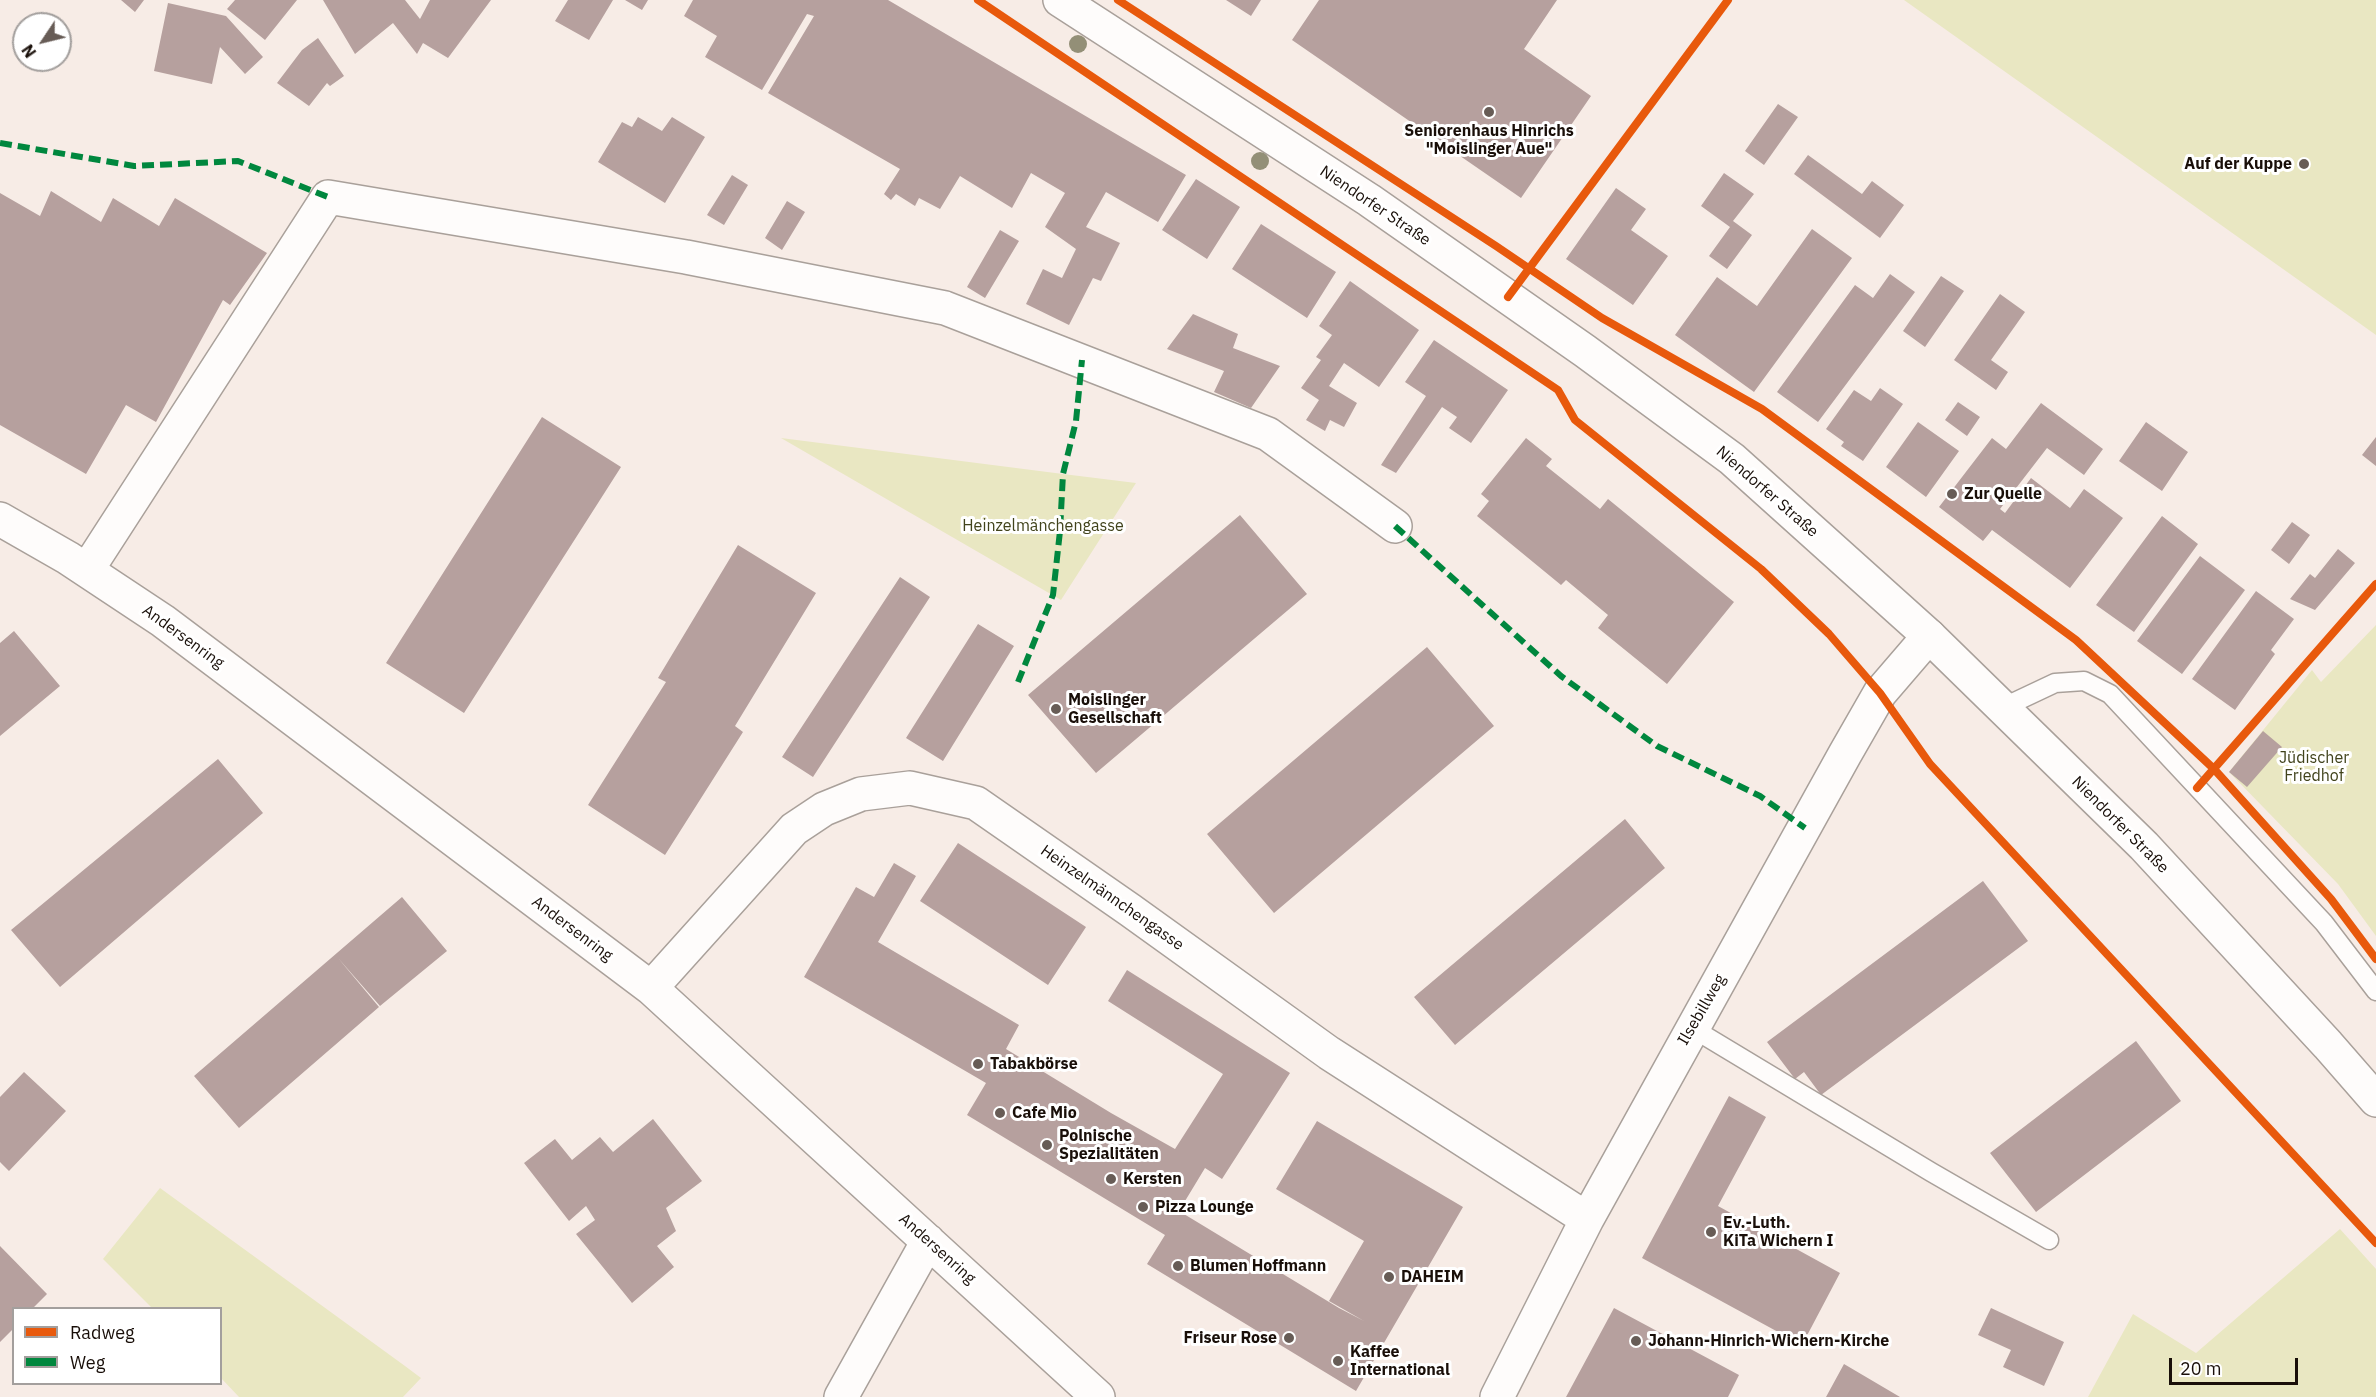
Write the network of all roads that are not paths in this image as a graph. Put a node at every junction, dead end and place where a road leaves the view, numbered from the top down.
1 (1060, 0) edge
2 (0, 519) edge
3 (1395, 526) dead end
4 (87, 570) junction
5 (1929, 636) junction
6 (2002, 708) junction
7 (651, 988) junction
8 (2376, 991) edge
9 (1692, 1028) junction
10 (2376, 1100) edge
11 (1587, 1219) junction
12 (2049, 1240) dead end
13 (928, 1241) junction
14 (841, 1397) edge
15 (1098, 1397) edge
16 (1497, 1397) edge

1 - 5 street, Niendorfer Straße
2 - 4 street, Andersenring
3 - 4 street
4 - 7 street, Andersenring
5 - 6 street, Niendorfer Straße
5 - 9 street, Ilsebillweg
6 - 8 lane
6 - 10 street, Niendorfer Straße
7 - 11 street, Heinzelmännchengasse
7 - 13 street, Andersenring
9 - 11 street, Ilsebillweg
9 - 12 lane
11 - 16 street, Ilsebillweg
13 - 14 street
13 - 15 street, Andersenring

